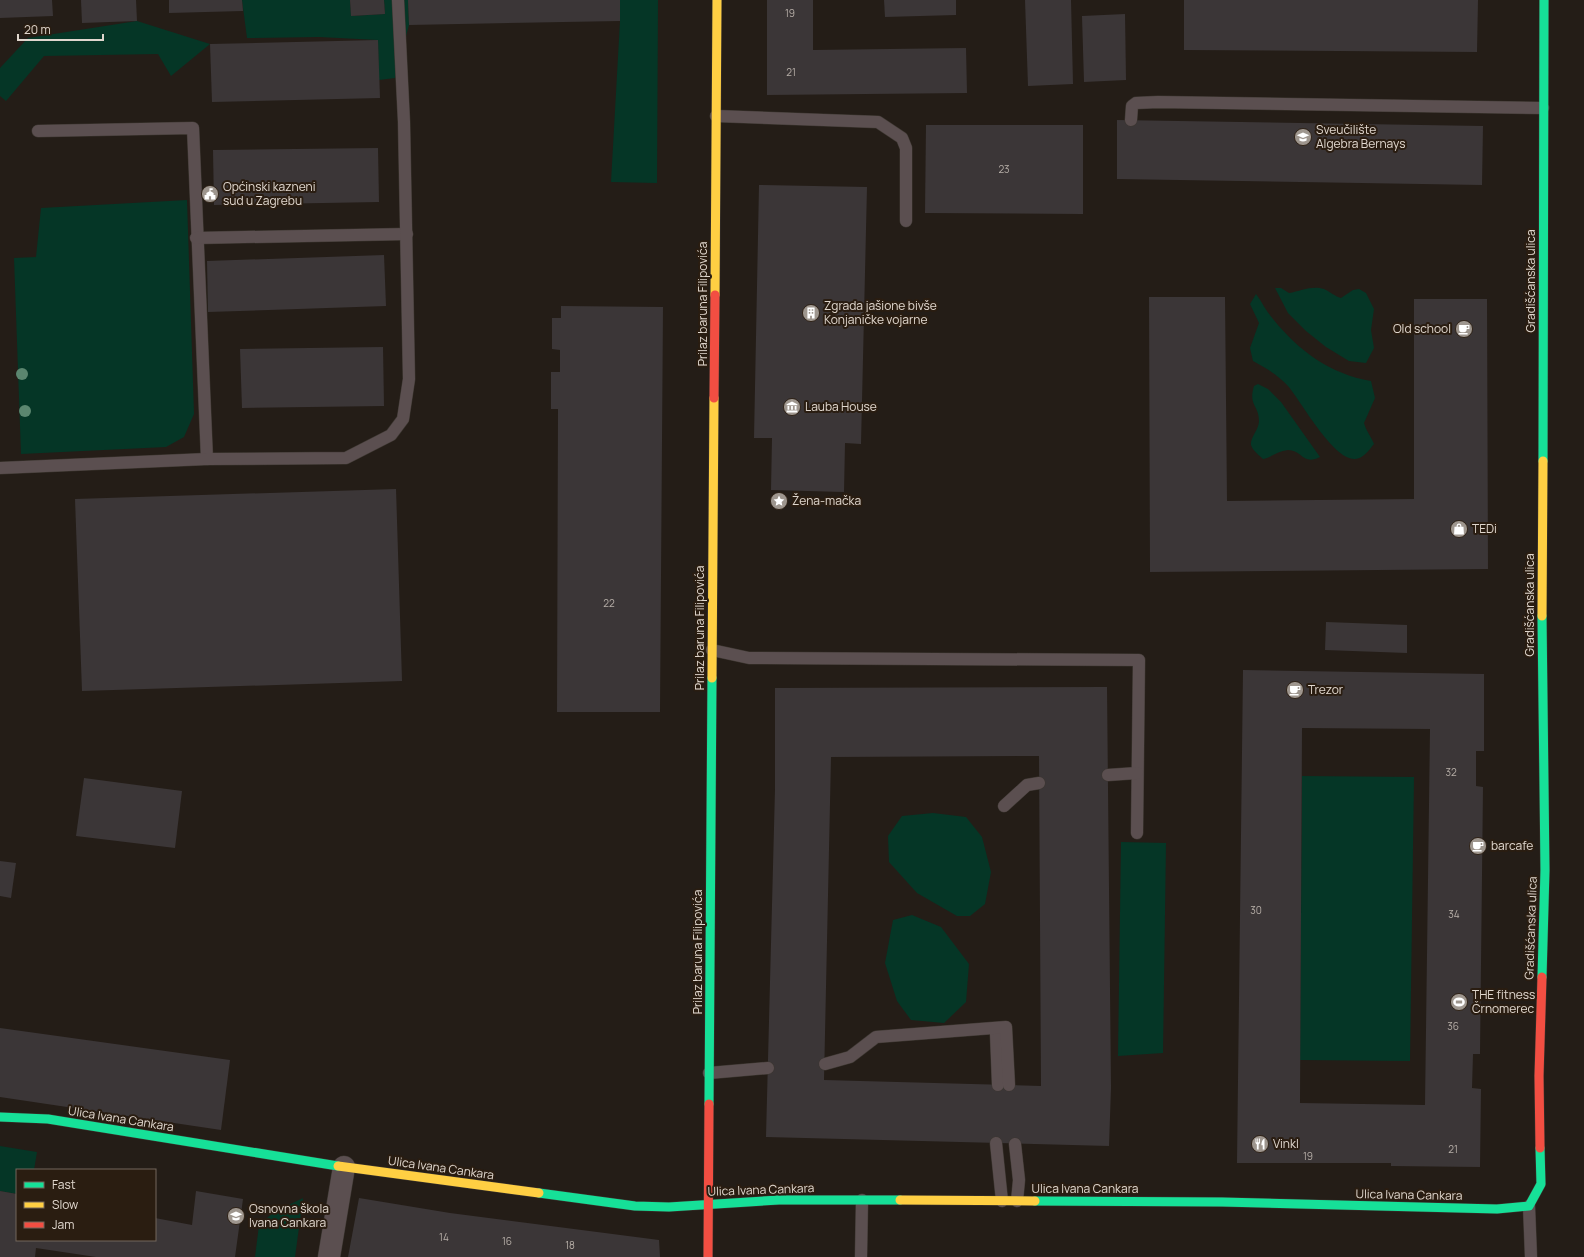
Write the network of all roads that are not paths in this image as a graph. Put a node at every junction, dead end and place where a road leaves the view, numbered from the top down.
1 (398, 0) edge
2 (717, 0) edge
3 (1544, 0) edge
4 (1543, 108) junction
5 (716, 116) junction
6 (1131, 120) dead end
7 (38, 131) dead end
8 (906, 221) dead end
9 (407, 234) junction
10 (196, 238) junction
11 (207, 459) junction
12 (0, 468) edge
13 (712, 650) junction
14 (1137, 773) junction
15 (1108, 775) dead end
16 (1039, 783) dead end
17 (1004, 806) dead end
18 (1137, 833) dead end
19 (996, 1034) dead end
20 (825, 1064) dead end
21 (768, 1068) dead end
22 (709, 1073) junction
23 (0, 1117) edge
24 (996, 1143) dead end
25 (1015, 1144) dead end
26 (344, 1167) junction
27 (862, 1200) junction
28 (1002, 1200) junction
29 (1017, 1201) junction
30 (708, 1204) junction
31 (1529, 1206) junction
32 (329, 1257) edge
33 (708, 1257) edge
34 (860, 1257) edge
35 (1531, 1257) edge

1 - 9 lane
2 - 5 street, Prilaz baruna Filipovića
3 - 4 street, Gradišćanska ulica
4 - 6 lane
4 - 31 street, Gradišćanska ulica
5 - 8 lane
5 - 13 street, Prilaz baruna Filipovića
7 - 10 lane
9 - 10 lane
9 - 11 lane
10 - 11 lane
11 - 12 lane
13 - 14 lane
13 - 22 street, Prilaz baruna Filipovića
14 - 15 lane
14 - 18 lane
16 - 17 lane
19 - 20 lane
21 - 22 lane
22 - 30 street, Prilaz baruna Filipovića
23 - 26 street, Ulica Ivana Cankara
24 - 28 lane
25 - 29 lane
26 - 30 street, Ulica Ivana Cankara
26 - 32 street
27 - 28 street, Ulica Ivana Cankara
27 - 30 street, Ulica Ivana Cankara
27 - 34 lane
28 - 29 street, Ulica Ivana Cankara
29 - 31 street, Ulica Ivana Cankara
30 - 33 street, Prilaz baruna Filipovića
31 - 35 lane

